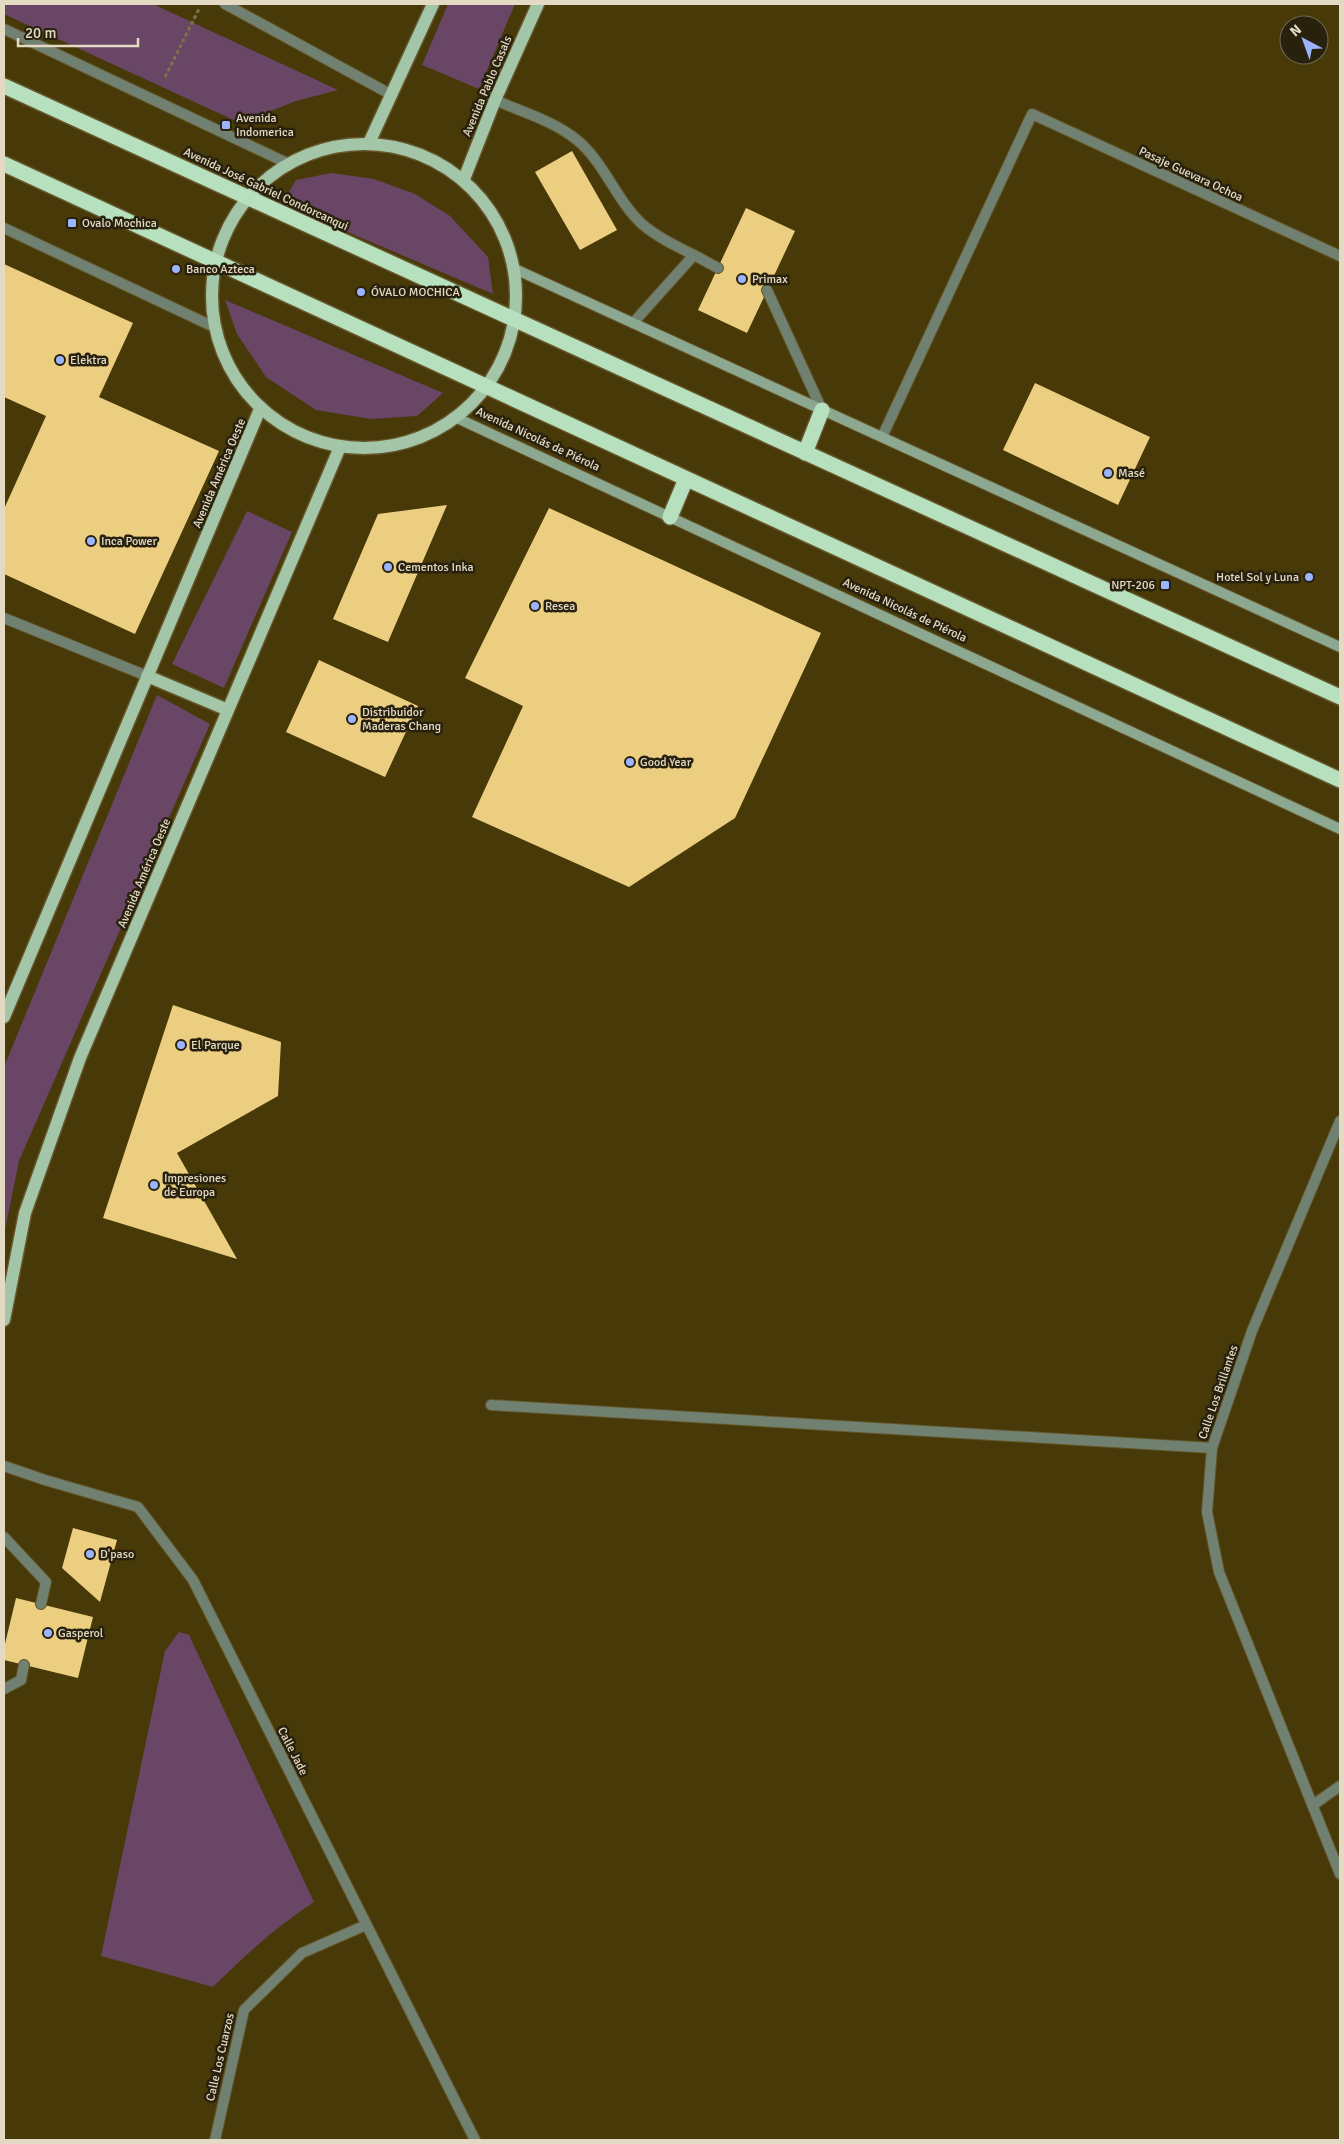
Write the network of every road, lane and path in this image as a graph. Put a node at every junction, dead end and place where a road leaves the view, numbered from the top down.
1 (202, 4) edge
2 (225, 4) edge
3 (433, 4) edge
4 (538, 4) edge
5 (4, 29) edge
6 (4, 86) edge
7 (390, 94) junction
8 (154, 100) junction
9 (495, 100) junction
10 (369, 143) junction
11 (4, 164) edge
12 (289, 164) junction
13 (464, 179) junction
14 (248, 198) junction
15 (4, 228) edge
16 (694, 255) junction
17 (1340, 256) edge
18 (215, 261) junction
19 (718, 268) dead end
20 (515, 269) junction
21 (767, 290) dead end
22 (515, 320) junction
23 (632, 323) junction
24 (214, 327) junction
25 (487, 387) junction
26 (260, 409) junction
27 (822, 410) junction
28 (457, 418) junction
29 (882, 437) junction
30 (340, 447) junction
31 (805, 452) junction
32 (686, 479) junction
33 (670, 517) junction
34 (4, 618) edge
35 (1340, 647) edge
36 (148, 676) junction
37 (1340, 698) edge
38 (228, 710) junction
39 (1340, 780) edge
40 (1340, 829) edge
41 (4, 1016) edge
42 (1340, 1121) edge
43 (4, 1320) edge
44 (491, 1405) dead end
45 (1212, 1448) junction
46 (4, 1466) edge
47 (4, 1537) edge
48 (41, 1604) dead end
49 (24, 1665) dead end
50 (4, 1689) edge
51 (1340, 1786) edge
52 (1313, 1805) junction
53 (1340, 1874) edge
54 (366, 1925) junction
55 (215, 2140) edge
56 (475, 2140) edge

1 - 8 path
2 - 7 street
3 - 7 main road
4 - 9 main road, Avenida Pablo Casals
5 - 8 street
6 - 14 highway, Avenida José Gabriel Condorcanqui
7 - 10 main road
8 - 12 street
9 - 13 main road, Avenida Pablo Casals
9 - 16 street
10 - 12 main road
10 - 13 main road
11 - 18 highway
12 - 14 main road
13 - 20 main road
14 - 18 main road
14 - 22 highway, Avenida José Gabriel Condorcanqui
15 - 24 street
16 - 19 street
16 - 23 street
17 - 29 street, Pasaje Guevara Ochoa
18 - 24 main road
18 - 25 highway
20 - 22 main road
20 - 23 street
21 - 27 street
22 - 25 main road
22 - 31 highway
23 - 27 street
24 - 26 main road
25 - 28 main road
25 - 32 highway, Avenida Nicolás de Piérola
26 - 30 main road
26 - 36 main road, Avenida América Oeste
27 - 29 street
27 - 31 highway
28 - 30 main road
28 - 33 street, Avenida Nicolás de Piérola
29 - 35 street
30 - 38 main road, Avenida América Oeste
31 - 37 highway
32 - 33 highway
32 - 39 highway, Avenida Nicolás de Piérola
33 - 40 street, Avenida Nicolás de Piérola
34 - 36 street
36 - 38 main road
36 - 41 main road, Avenida América Oeste
38 - 43 main road, Avenida América Oeste
42 - 45 street, Calle Los Brillantes
44 - 45 street
45 - 52 street, Calle Los Brillantes
46 - 54 street, Calle Jade
47 - 48 street
49 - 50 street
51 - 52 street
52 - 53 street, Calle Los Brillantes
54 - 55 street, Calle Los Cuarzos
54 - 56 street, Calle Jade

